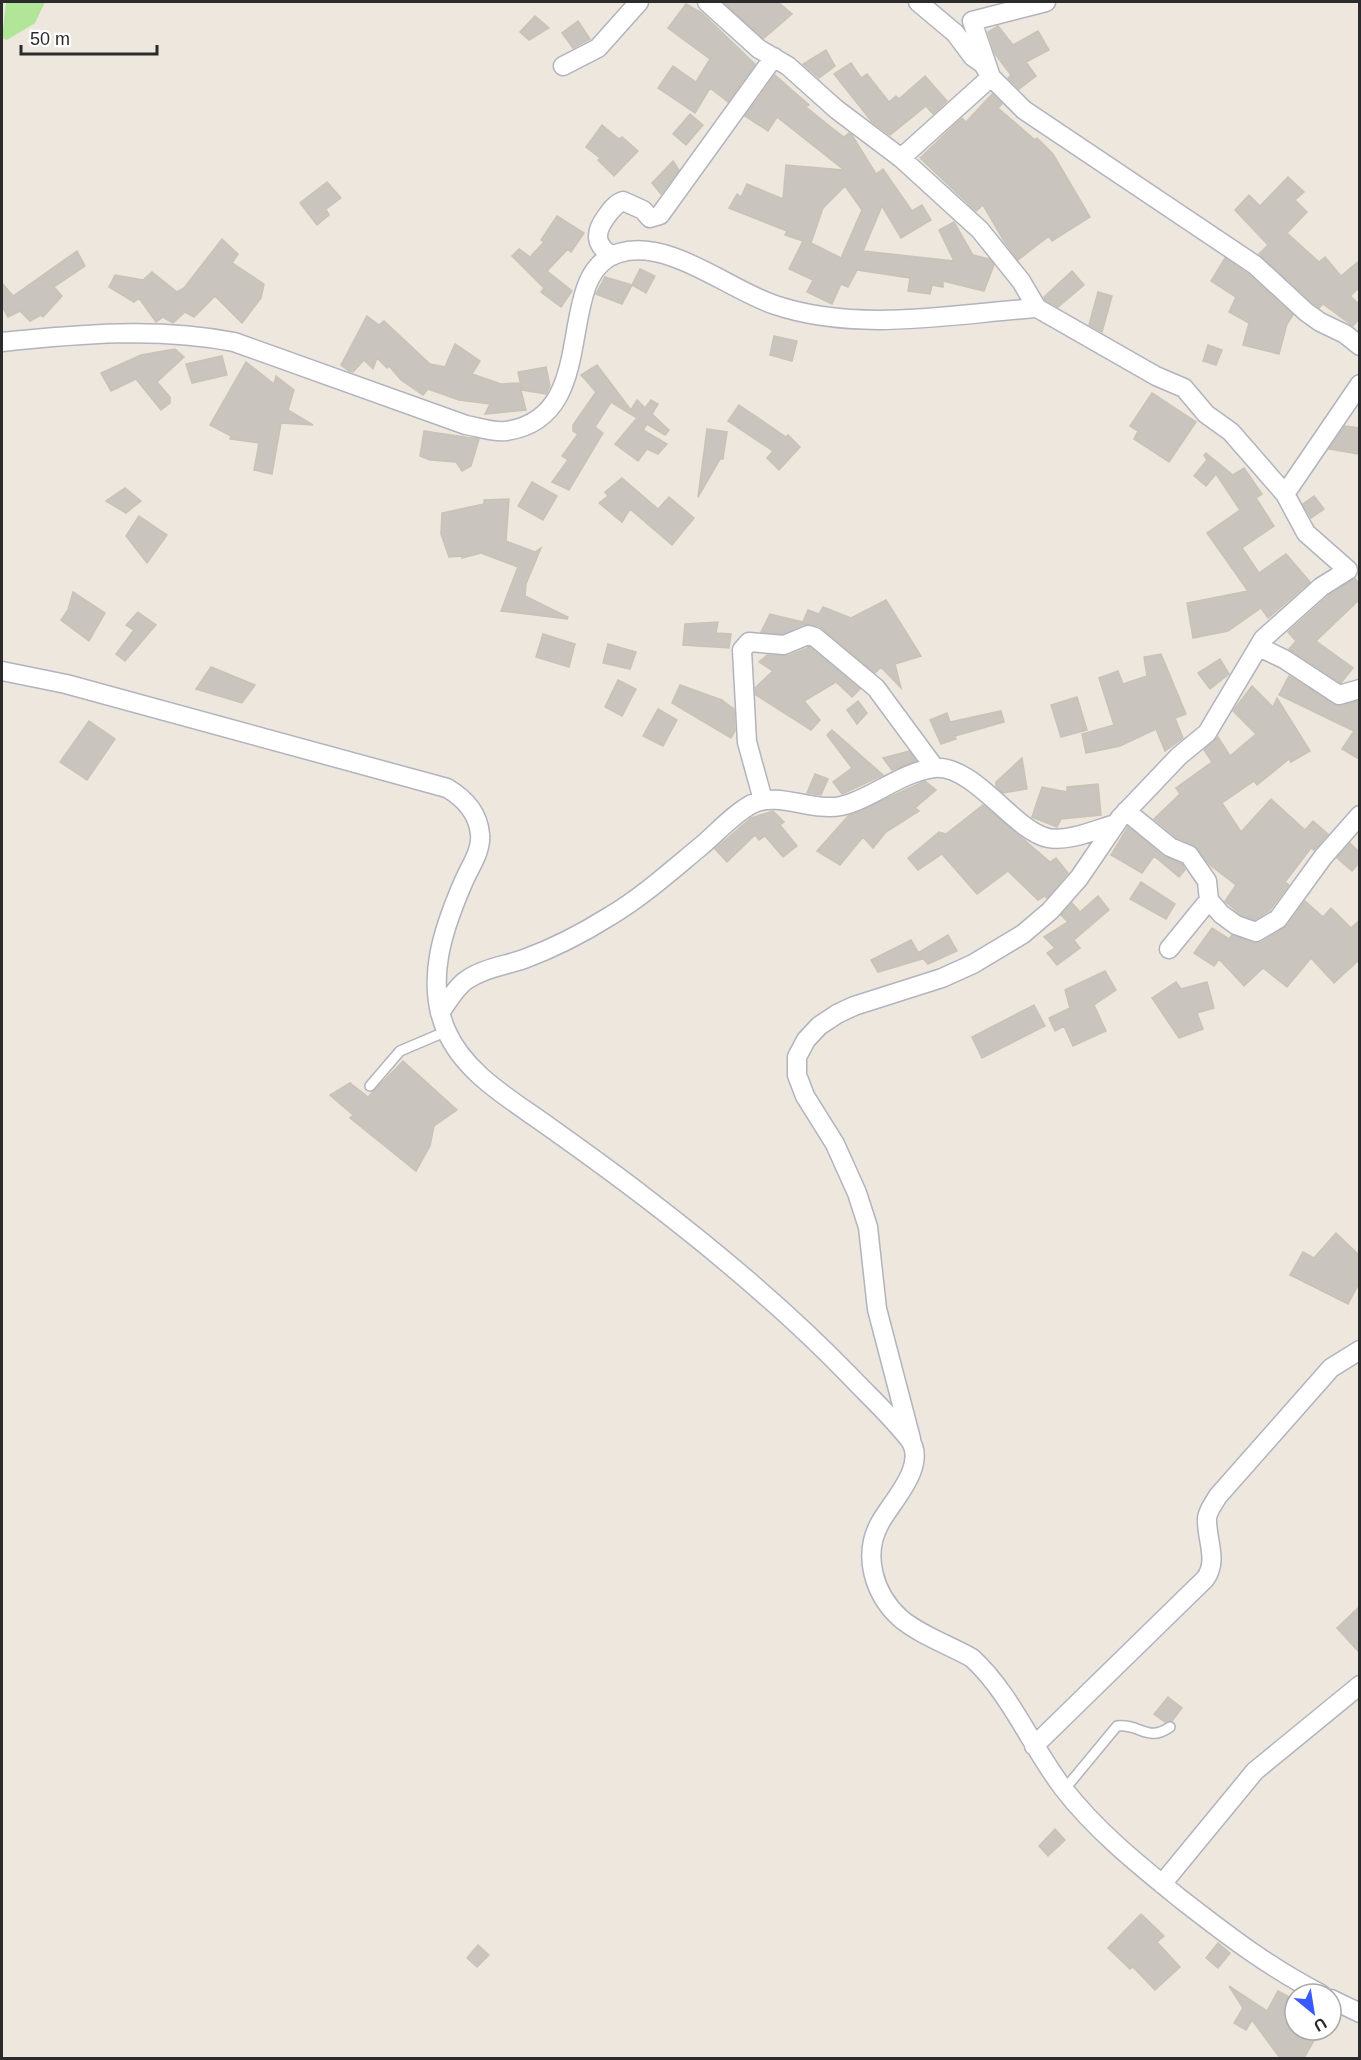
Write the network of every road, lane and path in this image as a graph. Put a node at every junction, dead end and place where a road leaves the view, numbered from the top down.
1 (639, 2) edge
2 (707, 2) edge
3 (918, 2) edge
4 (1046, 2) edge
5 (774, 57) junction
6 (563, 66) dead end
7 (991, 77) junction
8 (901, 158) junction
9 (612, 256) junction
10 (1037, 308) junction
11 (2, 342) edge
12 (1359, 346) edge
13 (1359, 384) edge
14 (1285, 494) junction
15 (1354, 569) edge
16 (1259, 647) junction
17 (2, 671) edge
18 (1359, 689) edge
19 (935, 768) junction
20 (763, 800) junction
21 (1359, 816) edge
22 (1120, 818) junction
23 (1209, 900) junction
24 (1169, 949) dead end
25 (440, 1013) junction
26 (447, 1032) junction
27 (370, 1086) dead end
28 (1359, 1350) edge
29 (912, 1443) junction
30 (1359, 1684) edge
31 (1170, 1727) dead end
32 (1034, 1746) junction
33 (1065, 1790) junction
34 (1162, 1884) junction
35 (1298, 1982) edge
36 (1343, 2005) edge
37 (1359, 2013) edge

1 - 6 street
2 - 5 street
3 - 7 street
4 - 7 street
5 - 8 street
5 - 9 street
7 - 8 street
7 - 12 street
8 - 10 street
9 - 10 street
9 - 11 street
10 - 14 street
13 - 14 street
14 - 15 street
15 - 16 street
16 - 18 street
16 - 22 street
17 - 25 street
19 - 20 street
19 - 20 street
19 - 22 street
20 - 25 street
21 - 23 street
22 - 23 street
22 - 29 street
23 - 24 street
25 - 26 street
26 - 27 lane
26 - 29 street
28 - 32 street
29 - 32 street
30 - 34 street
31 - 33 lane
32 - 33 street
33 - 34 street
34 - 35 street
36 - 37 street

